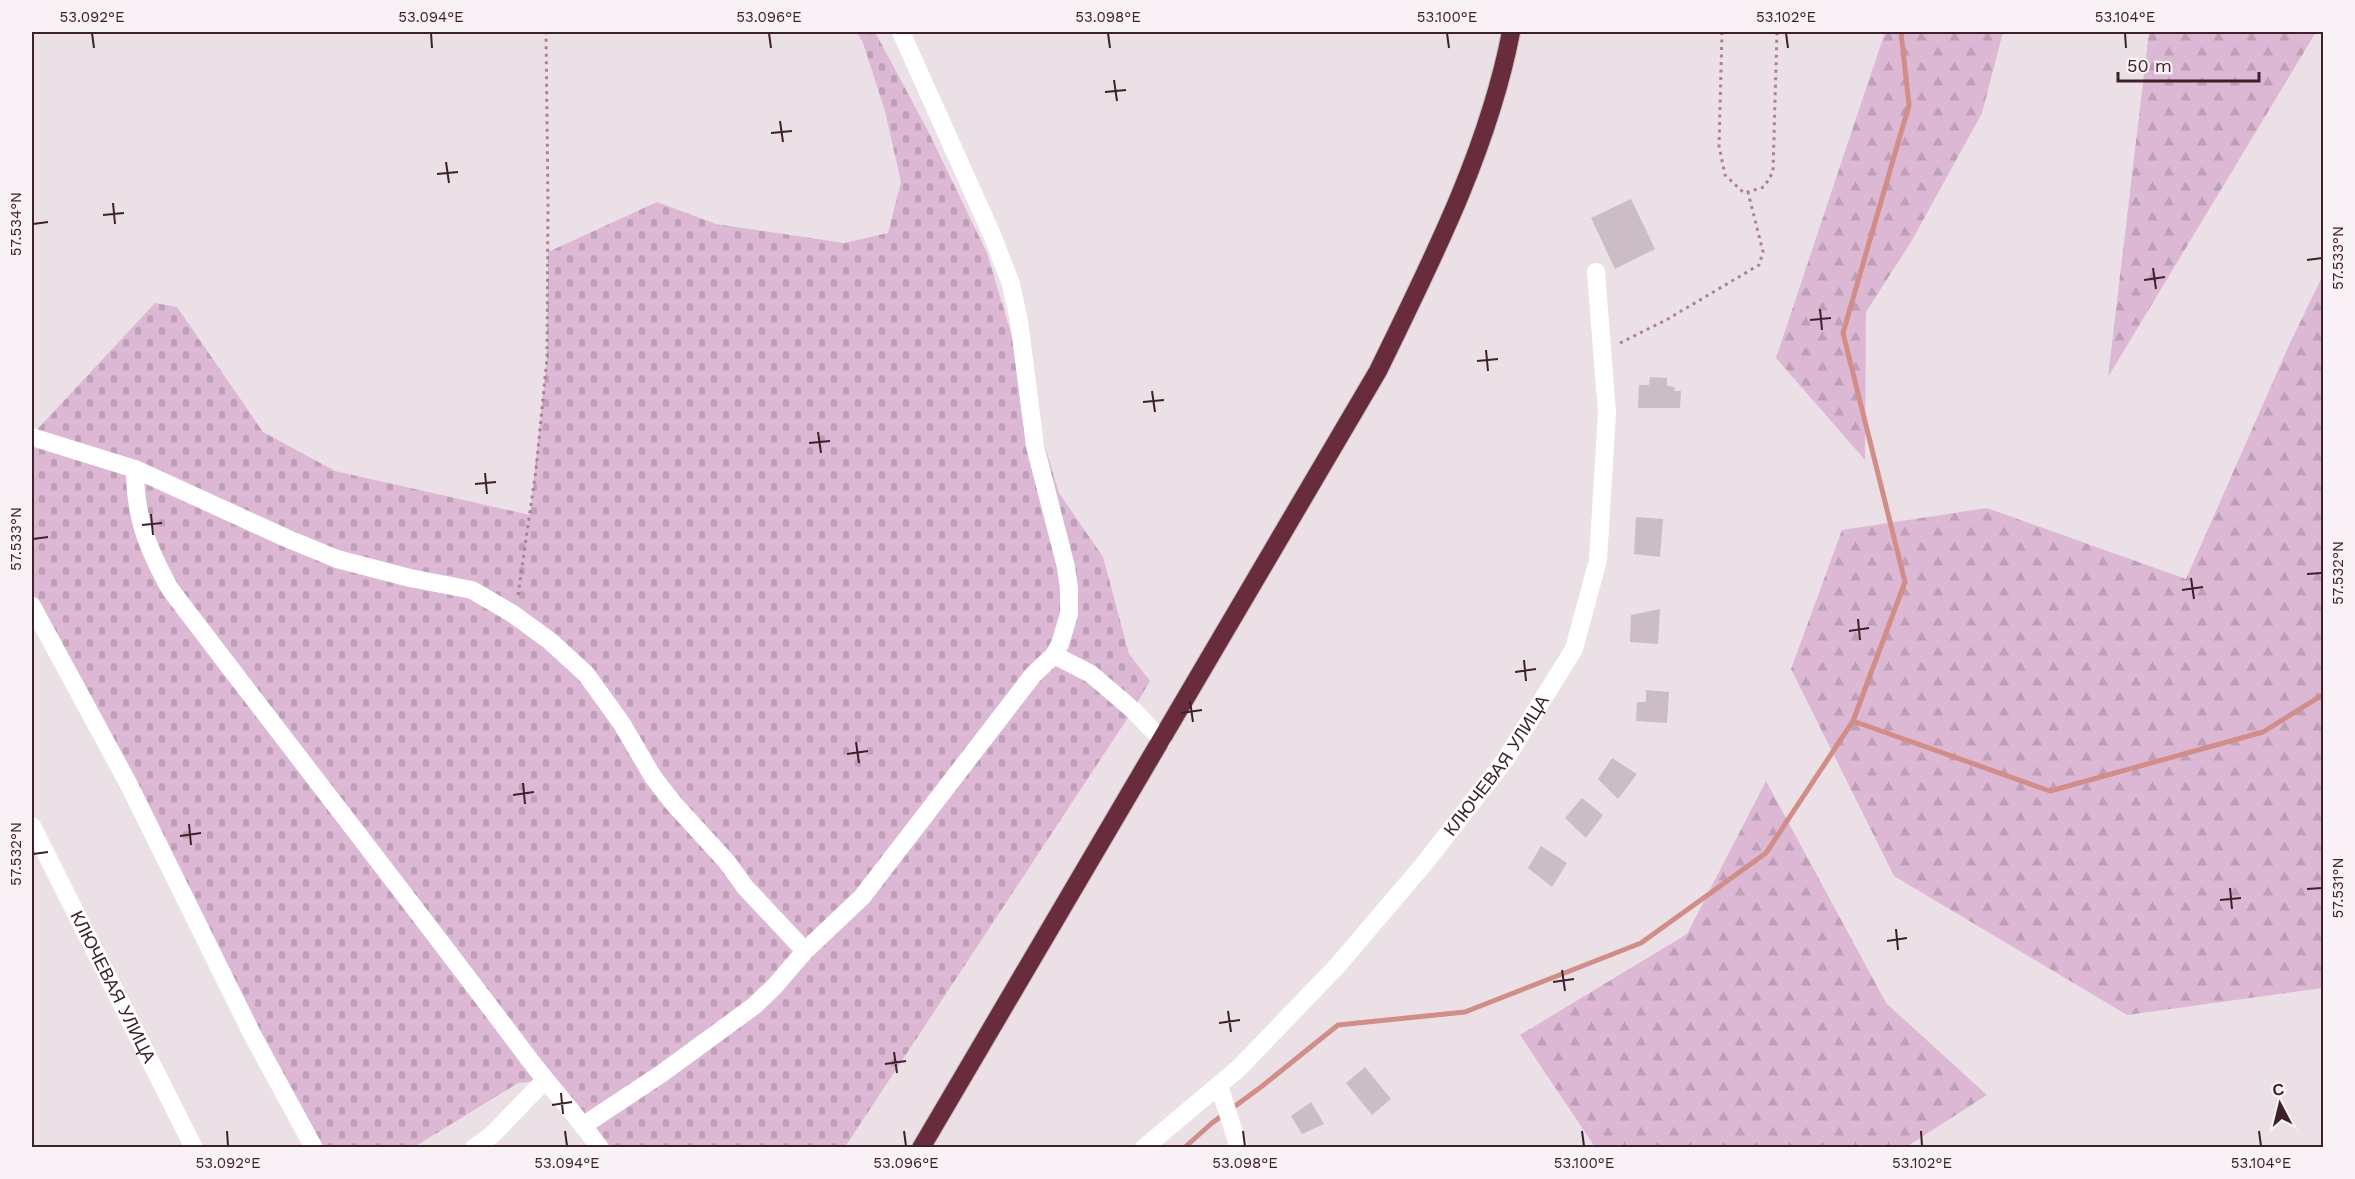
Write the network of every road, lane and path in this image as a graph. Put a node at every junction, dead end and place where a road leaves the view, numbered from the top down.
1 (546, 32) edge
2 (901, 32) edge
3 (1511, 32) edge
4 (1722, 32) edge
5 (1777, 32) edge
6 (1748, 192) junction
7 (1596, 272) dead end
8 (1602, 351) junction
9 (32, 437) edge
10 (135, 469) junction
11 (32, 606) edge
12 (513, 614) junction
13 (1054, 655) junction
14 (1162, 740) junction
15 (32, 826) edge
16 (806, 951) junction
17 (545, 1080) junction
18 (1219, 1085) junction
19 (584, 1125) junction
20 (194, 1148) edge
21 (314, 1148) edge
22 (474, 1148) edge
23 (600, 1148) edge
24 (921, 1148) edge
25 (1144, 1148) edge
26 (1239, 1148) edge

1 - 12 path
2 - 13 street
3 - 14 highway
4 - 6 path
5 - 6 path
6 - 8 path
7 - 8 street, КЛЮЧЕВАЯ УЛИЦА
8 - 18 street, КЛЮЧЕВАЯ УЛИЦА
9 - 10 street
10 - 12 street
10 - 17 street
11 - 21 street
12 - 16 street
13 - 14 street
13 - 16 street
14 - 24 highway
15 - 20 street, КЛЮЧЕВАЯ УЛИЦА
16 - 19 street
17 - 19 street
17 - 22 street
18 - 25 street, КЛЮЧЕВАЯ УЛИЦА
18 - 26 street
19 - 23 street

